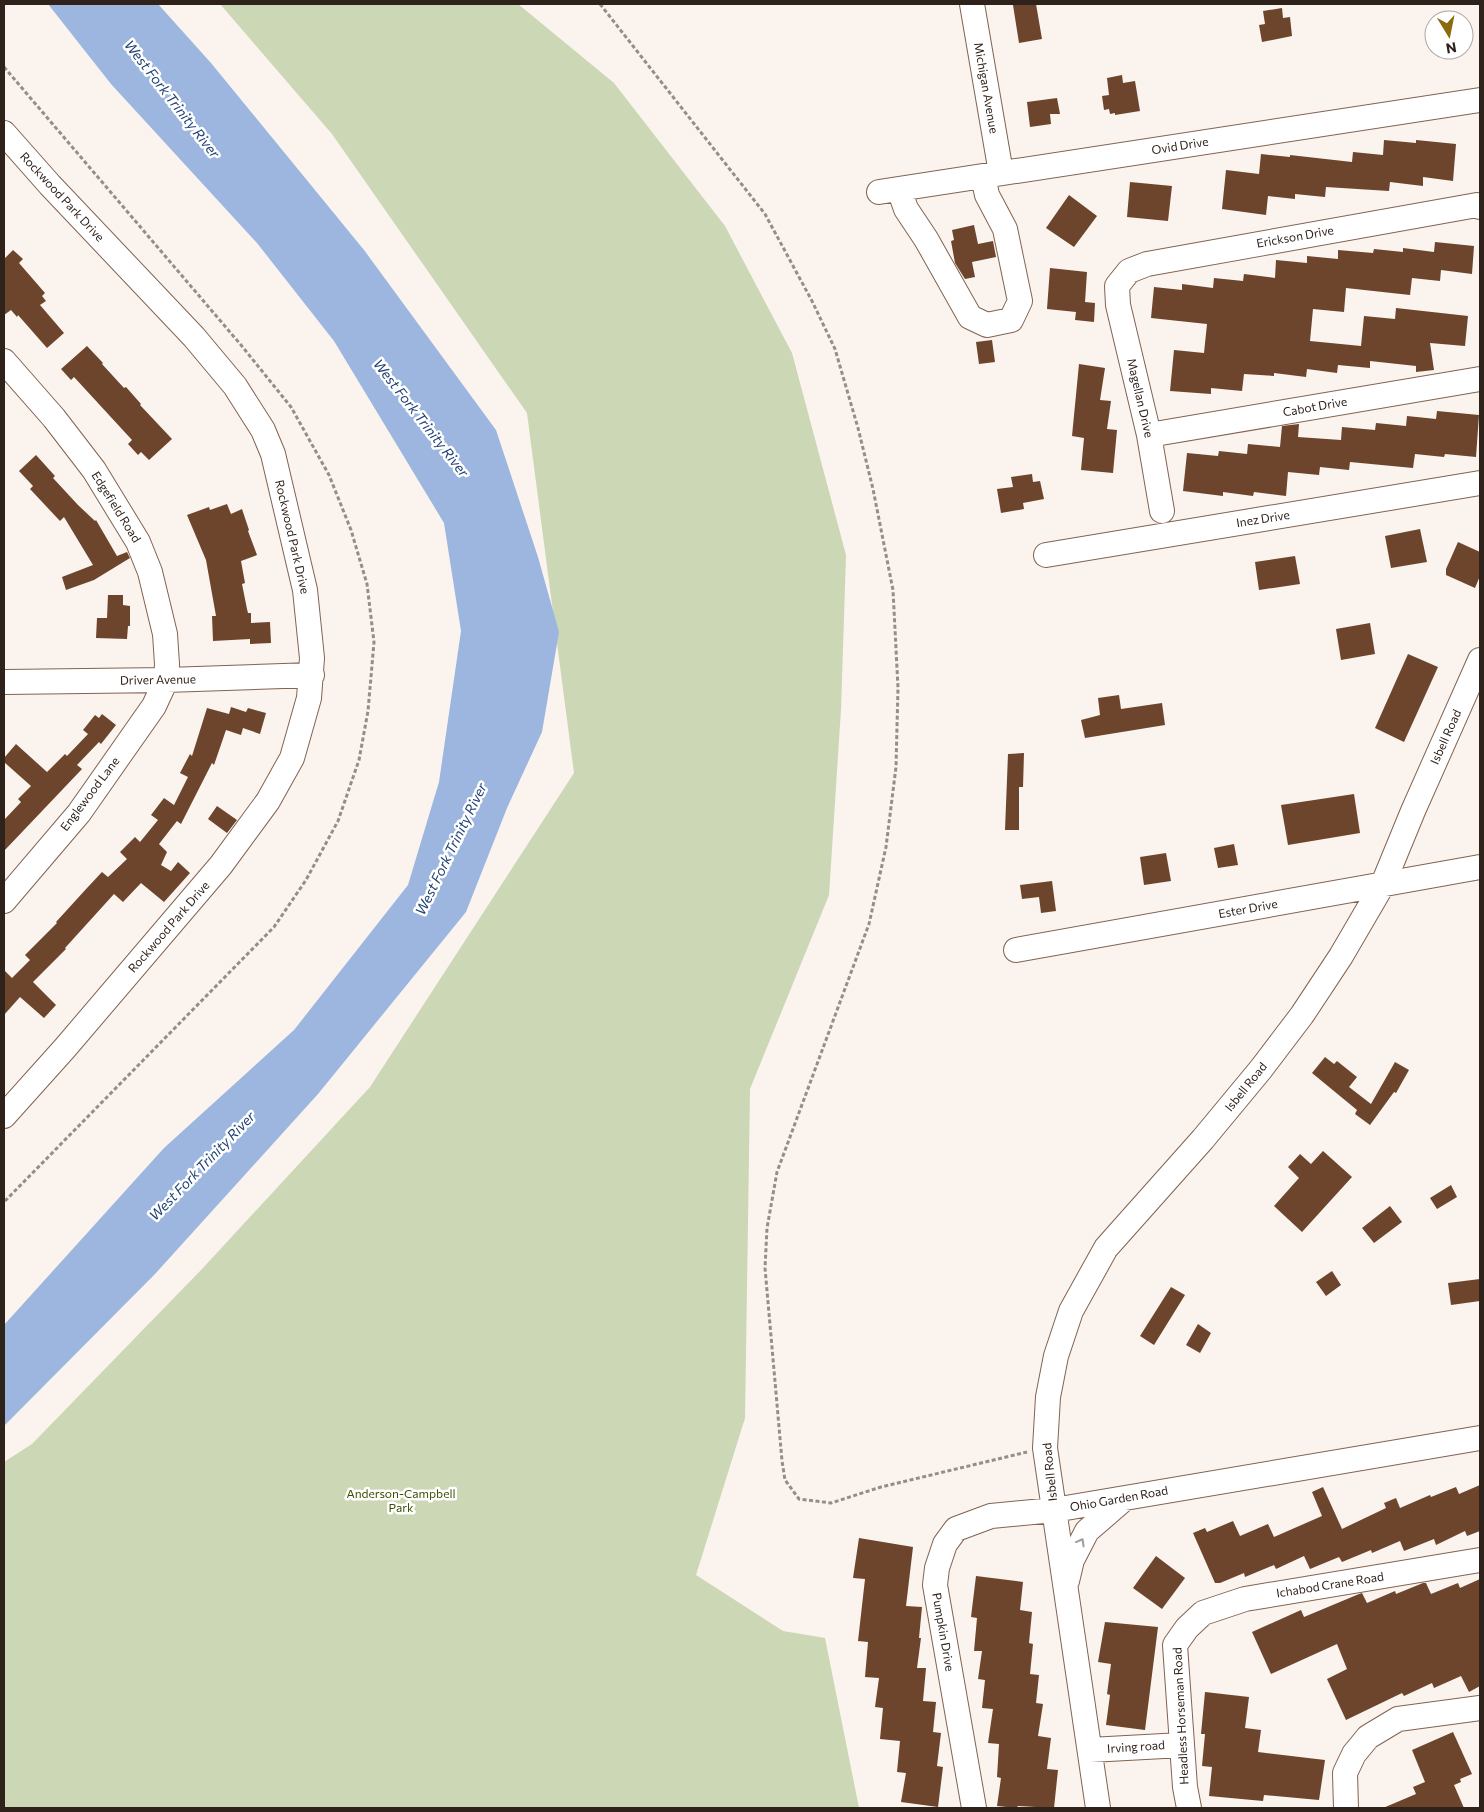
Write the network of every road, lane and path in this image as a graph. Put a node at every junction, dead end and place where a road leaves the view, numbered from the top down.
1 (600, 4) edge
2 (972, 4) edge
3 (4, 67) edge
4 (1480, 100) edge
5 (4, 133) edge
6 (992, 174) junction
7 (889, 190) joint
8 (1480, 207) edge
9 (1117, 286) joint
10 (4, 361) edge
11 (1480, 380) edge
12 (1149, 435) junction
13 (1480, 483) edge
14 (1162, 512) dead end
15 (1046, 555) dead end
16 (1480, 660) edge
17 (312, 675) junction
18 (166, 680) junction
19 (4, 682) edge
20 (1480, 867) edge
21 (1383, 884) junction
22 (4, 901) edge
23 (1016, 950) dead end
24 (4, 1116) edge
25 (4, 1202) edge
26 (1480, 1438) edge
27 (1045, 1448) junction
28 (1124, 1499) junction
29 (1054, 1510) junction
30 (1480, 1560) edge
31 (1066, 1587) junction
32 (1187, 1628) joint
33 (1479, 1715) edge
34 (1182, 1745) junction
35 (1090, 1750) junction
36 (974, 1808) edge
37 (1098, 1808) edge
38 (1189, 1808) edge
39 (1346, 1808) edge

1 - 27 path
2 - 6 street, Michigan Avenue
3 - 25 path
4 - 6 street, Ovid Drive
5 - 17 street, Rockwood Park Drive
6 - 7 street, Ovid Drive
6 - 7 street, Michigan Avenue
8 - 9 street, Erickson Drive
9 - 12 street, Magellan Drive
10 - 18 street, Edgefield Road
11 - 12 street, Cabot Drive
12 - 14 street, Magellan Drive
13 - 15 street, Inez Drive
16 - 21 street, Isbell Road
17 - 18 street, Driver Avenue
17 - 24 street, Rockwood Park Drive
18 - 19 street, Driver Avenue
18 - 22 street, Englewood Lane
20 - 21 street, Ester Drive
21 - 23 street, Ester Drive
21 - 27 street, Isbell Road
26 - 28 street, Ohio Garden Road
27 - 29 street, Isbell Road
28 - 29 street, Ohio Garden Road
31 -> 28 street
29 - 31 street, Ohio Garden Road
29 - 36 street, Pumpkin Drive
30 - 32 street, Ichabod Crane Road
31 - 35 street, Ohio Garden Road
32 - 34 street, Headless Horseman Road
33 - 39 street
34 - 35 street, Irving road
34 - 38 street, Headless Horseman Road
35 - 37 street, Ohio Garden Road

